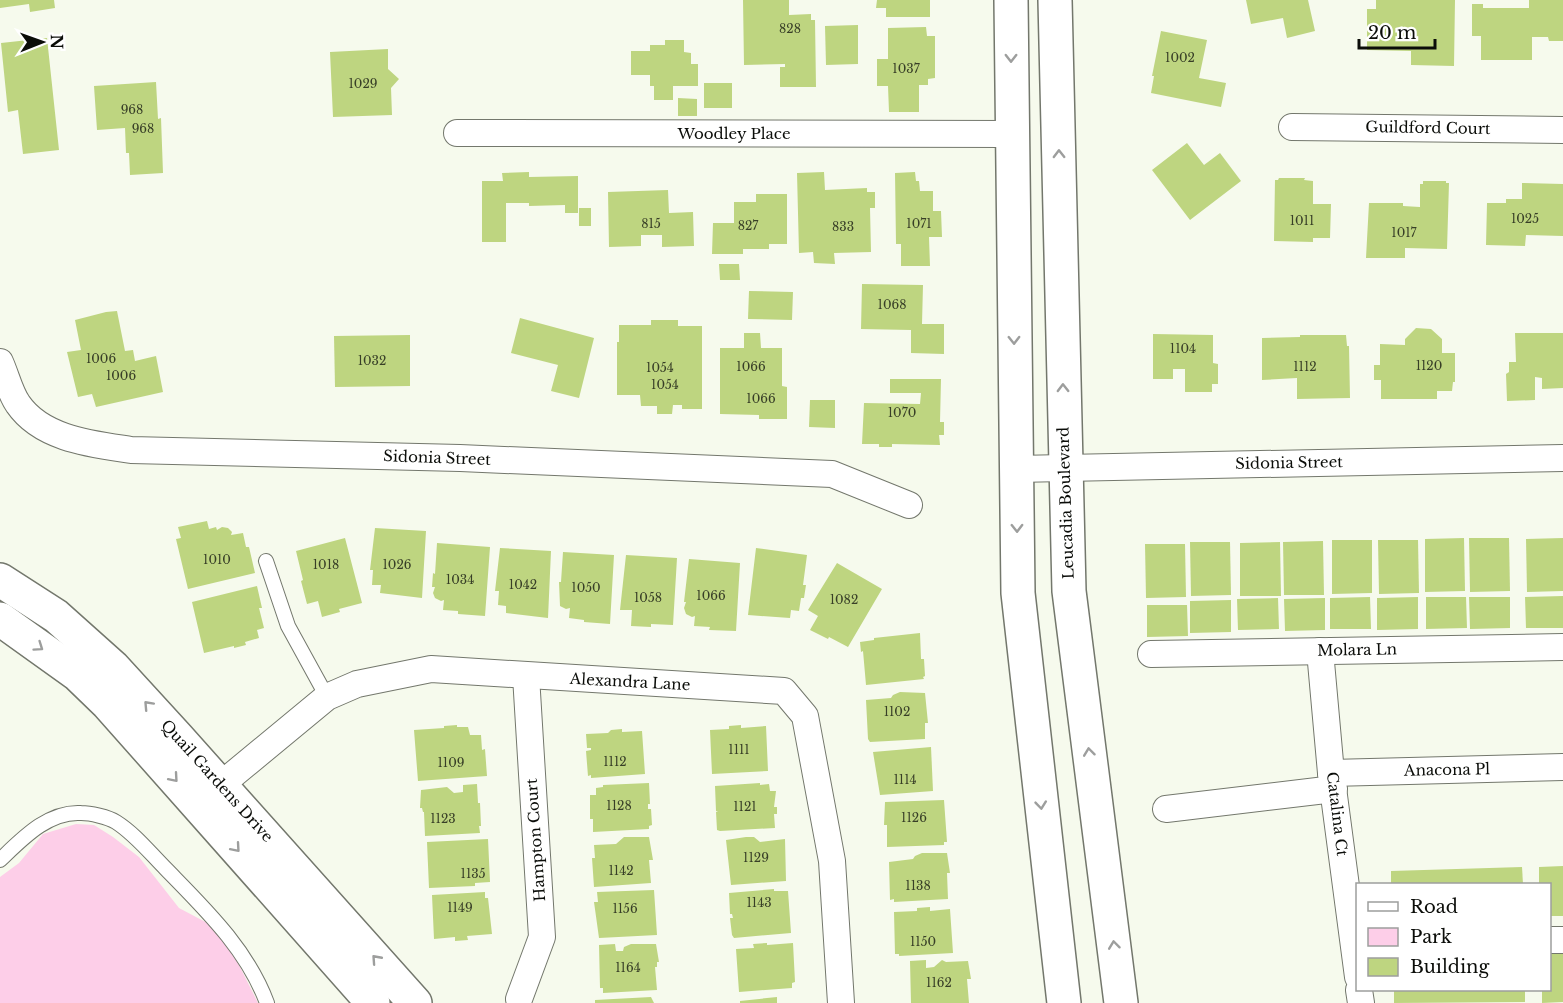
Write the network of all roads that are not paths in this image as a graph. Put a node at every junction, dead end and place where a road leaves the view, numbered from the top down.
1 (1011, 0) edge
2 (1055, 0) edge
3 (1292, 127) dead end
4 (1563, 130) edge
5 (457, 134) dead end
6 (1011, 134) junction
7 (0, 362) edge
8 (1563, 458) edge
9 (1065, 468) junction
10 (1016, 469) junction
11 (909, 505) dead end
12 (266, 561) dead end
13 (0, 580) edge
14 (0, 619) edge
15 (1563, 647) edge
16 (1320, 651) junction
17 (1151, 654) dead end
18 (526, 676) junction
19 (327, 697) junction
20 (1563, 767) edge
21 (1332, 781) junction
22 (208, 795) junction
23 (1166, 809) dead end
24 (0, 860) edge
25 (1355, 944) edge
26 (519, 999) dead end
27 (267, 1003) edge
28 (373, 1003) edge
29 (415, 1003) edge
30 (841, 1003) edge
31 (1064, 1003) edge
32 (1121, 1003) edge

1 -> 6 main road
9 -> 2 main road, Leucadia Boulevard
3 - 4 street, Guildford Court
5 - 6 street, Woodley Place
6 -> 10 main road
7 - 11 street, Sidonia Street
8 - 9 street, Sidonia Street
9 - 10 street, Sidonia Street
32 -> 9 main road, Leucadia Boulevard
10 -> 31 main road
12 - 19 lane
22 -> 13 main road, Quail Gardens Drive
14 -> 22 main road, Quail Gardens Drive
15 - 16 street, Molara Ln
16 - 17 street, Molara Ln
16 - 21 street, Catalina Ct
18 - 19 street, Alexandra Lane
18 - 26 street, Hampton Court
18 - 30 street, Alexandra Lane
19 - 22 street, Alexandra Lane
20 - 21 street, Anacona Pl
21 - 23 street, Anacona Pl
21 - 25 street, Catalina Ct
22 -> 28 main road, Quail Gardens Drive
29 -> 22 main road, Quail Gardens Drive
24 - 27 lane

